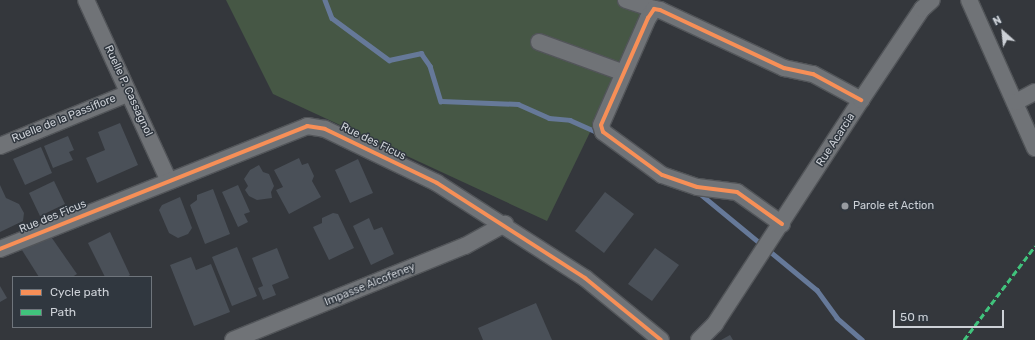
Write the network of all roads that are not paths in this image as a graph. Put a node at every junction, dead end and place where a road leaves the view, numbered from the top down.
1 (86, 0) edge
2 (626, 0) edge
3 (932, 0) edge
4 (968, 0) edge
5 (654, 9) junction
6 (539, 42) dead end
7 (624, 73) junction
8 (1035, 92) edge
9 (129, 93) junction
10 (861, 100) junction
11 (1016, 102) junction
12 (0, 146) edge
13 (1035, 148) edge
14 (169, 181) junction
15 (505, 224) junction
16 (782, 224) junction
17 (0, 249) edge
18 (233, 340) edge
19 (661, 340) edge
20 (699, 340) edge

1 - 9 street, Ruelle P. Cassagnol
2 - 5 street
3 - 10 street, Rue Acarcia
4 - 11 street
5 - 7 street
5 - 10 street
6 - 7 street
7 - 16 street
8 - 11 street
9 - 12 street, Ruelle de la Passiflore
9 - 14 street, Ruelle P. Cassagnol
10 - 16 street, Rue Acarcia
11 - 13 street
14 - 15 street, Rue des Ficus
14 - 17 street, Rue des Ficus
15 - 18 street, Impasse Alcofeney
15 - 19 street, Rue des Ficus
16 - 20 street, Rue Acarcia

